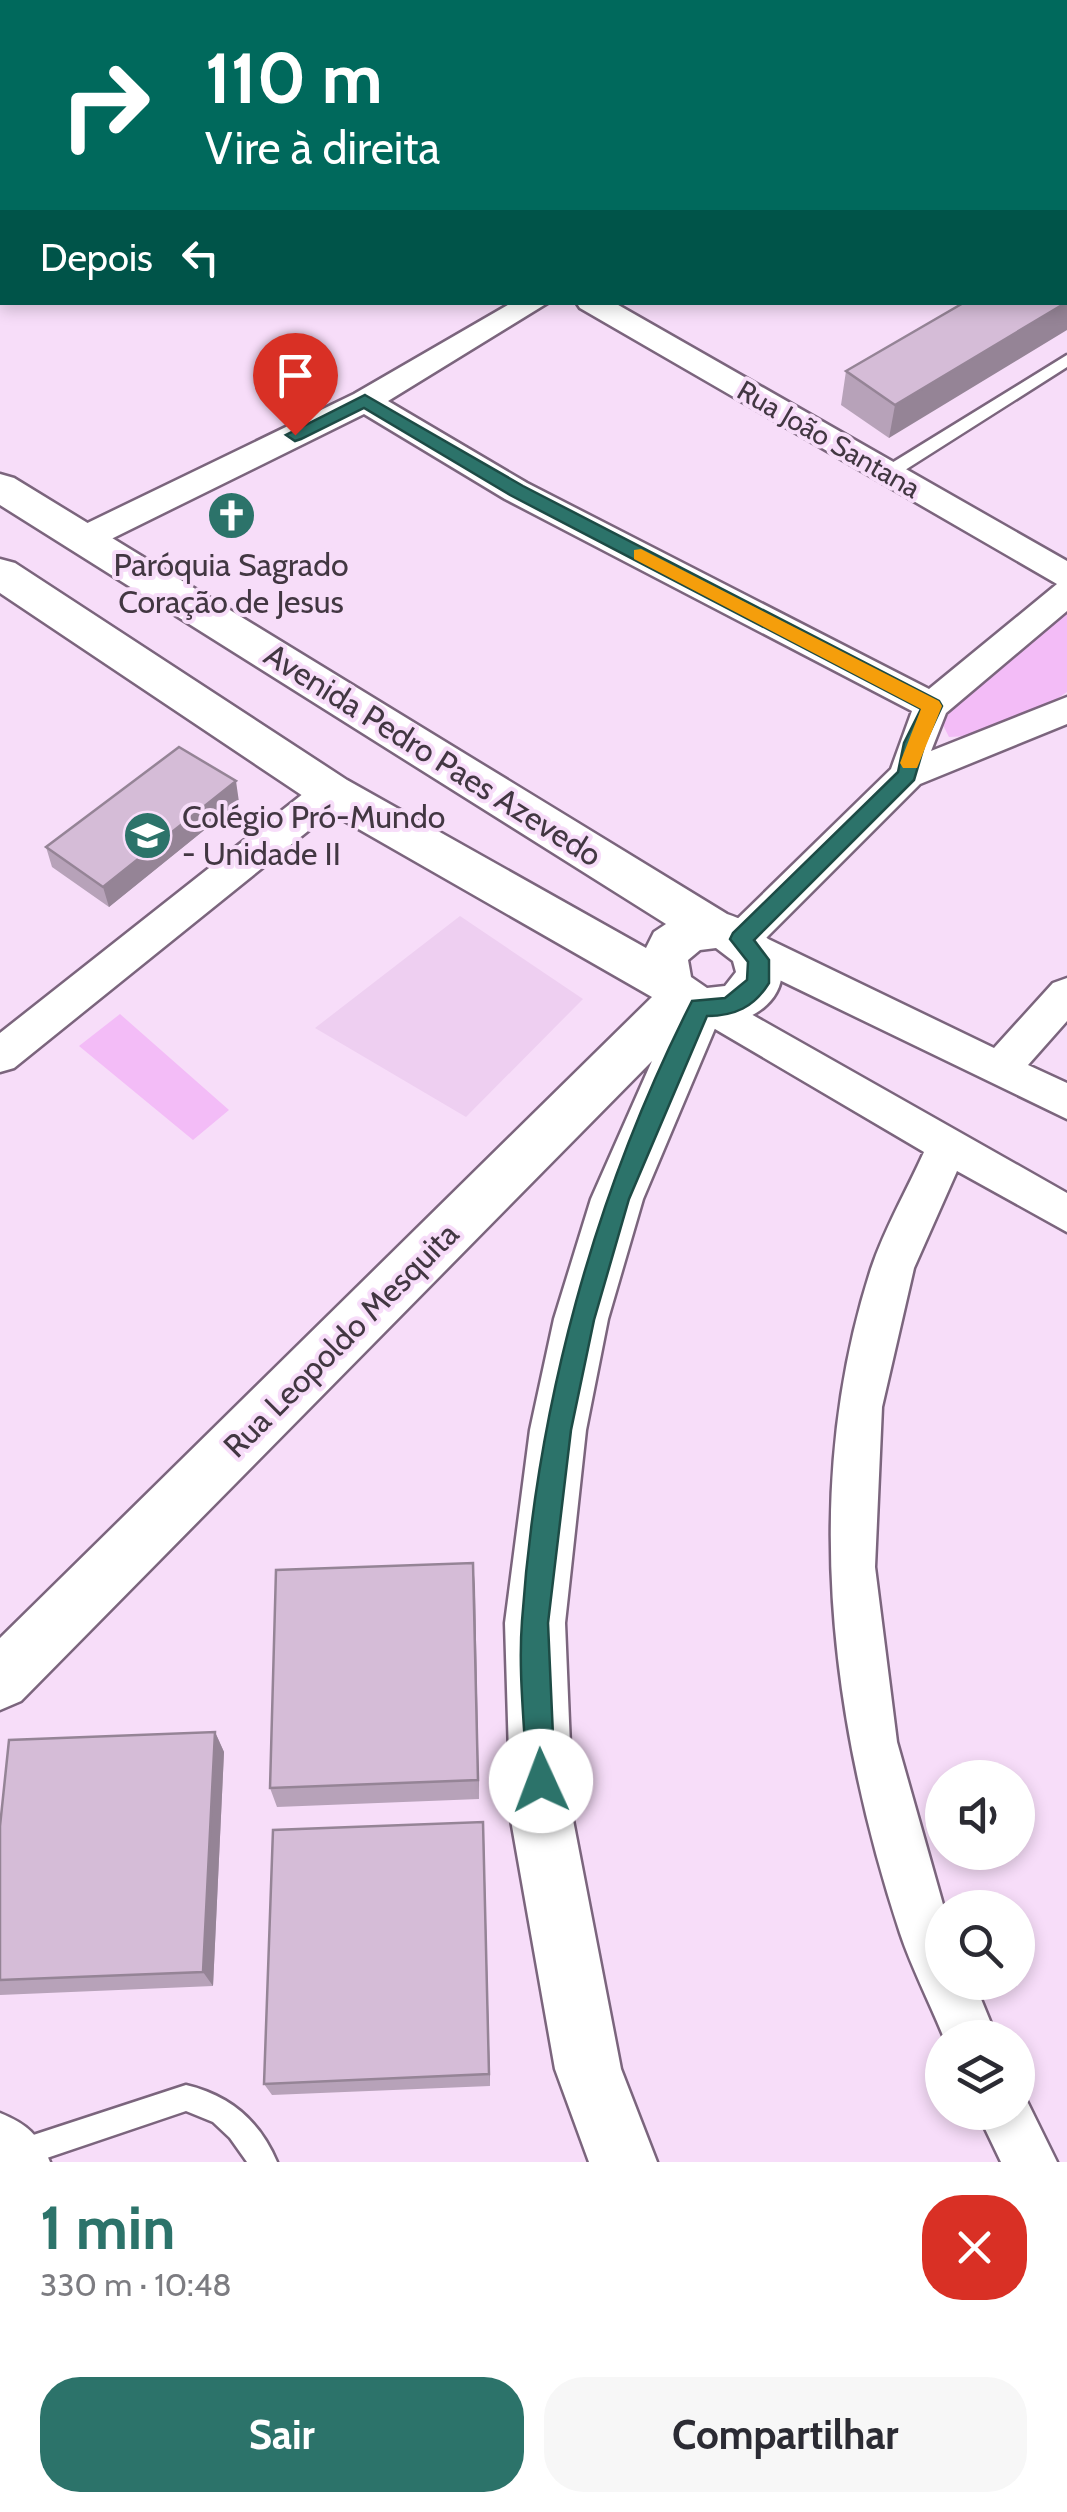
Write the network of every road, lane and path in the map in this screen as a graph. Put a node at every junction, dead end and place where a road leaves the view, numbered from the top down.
1 (530, 305) edge
2 (595, 305) edge
3 (1067, 360) edge
4 (365, 401) junction
5 (888, 474) junction
6 (2, 490) edge
7 (85, 538) junction
8 (1067, 576) edge
9 (3, 579) edge
10 (1067, 593) edge
11 (932, 706) junction
12 (1067, 710) edge
13 (907, 775) junction
14 (331, 792) junction
15 (735, 939) junction
16 (1067, 994) edge
17 (690, 999) junction
18 (0, 1056) edge
19 (1002, 1067) junction
20 (1067, 1102) edge
21 (948, 1147) junction
22 (1067, 1214) edge
23 (0, 1680) edge
24 (925, 1930) edge
25 (1013, 2130) edge
26 (8, 2155) edge
27 (263, 2162) edge
28 (623, 2162) edge
29 (1030, 2162) edge

1 - 4 street
2 - 5 street, Rua João Santana
3 - 5 lane
4 - 7 street
4 - 11 street
5 - 8 street, Rua João Santana
6 - 7 street, Avenida Pedro Paes Azevedo
7 - 15 street, Avenida Pedro Paes Azevedo
9 - 14 street
10 - 11 street
11 - 13 street
12 - 13 street
13 - 15 street
14 - 17 street
14 - 18 street
15 - 17 street
15 - 17 street
15 - 19 street
16 - 19 street
17 - 21 street
17 - 23 street, Rua Leopoldo Mesquita
17 - 28 street
19 - 20 street
21 - 22 street
21 - 24 street
25 - 29 street
26 - 27 lane

